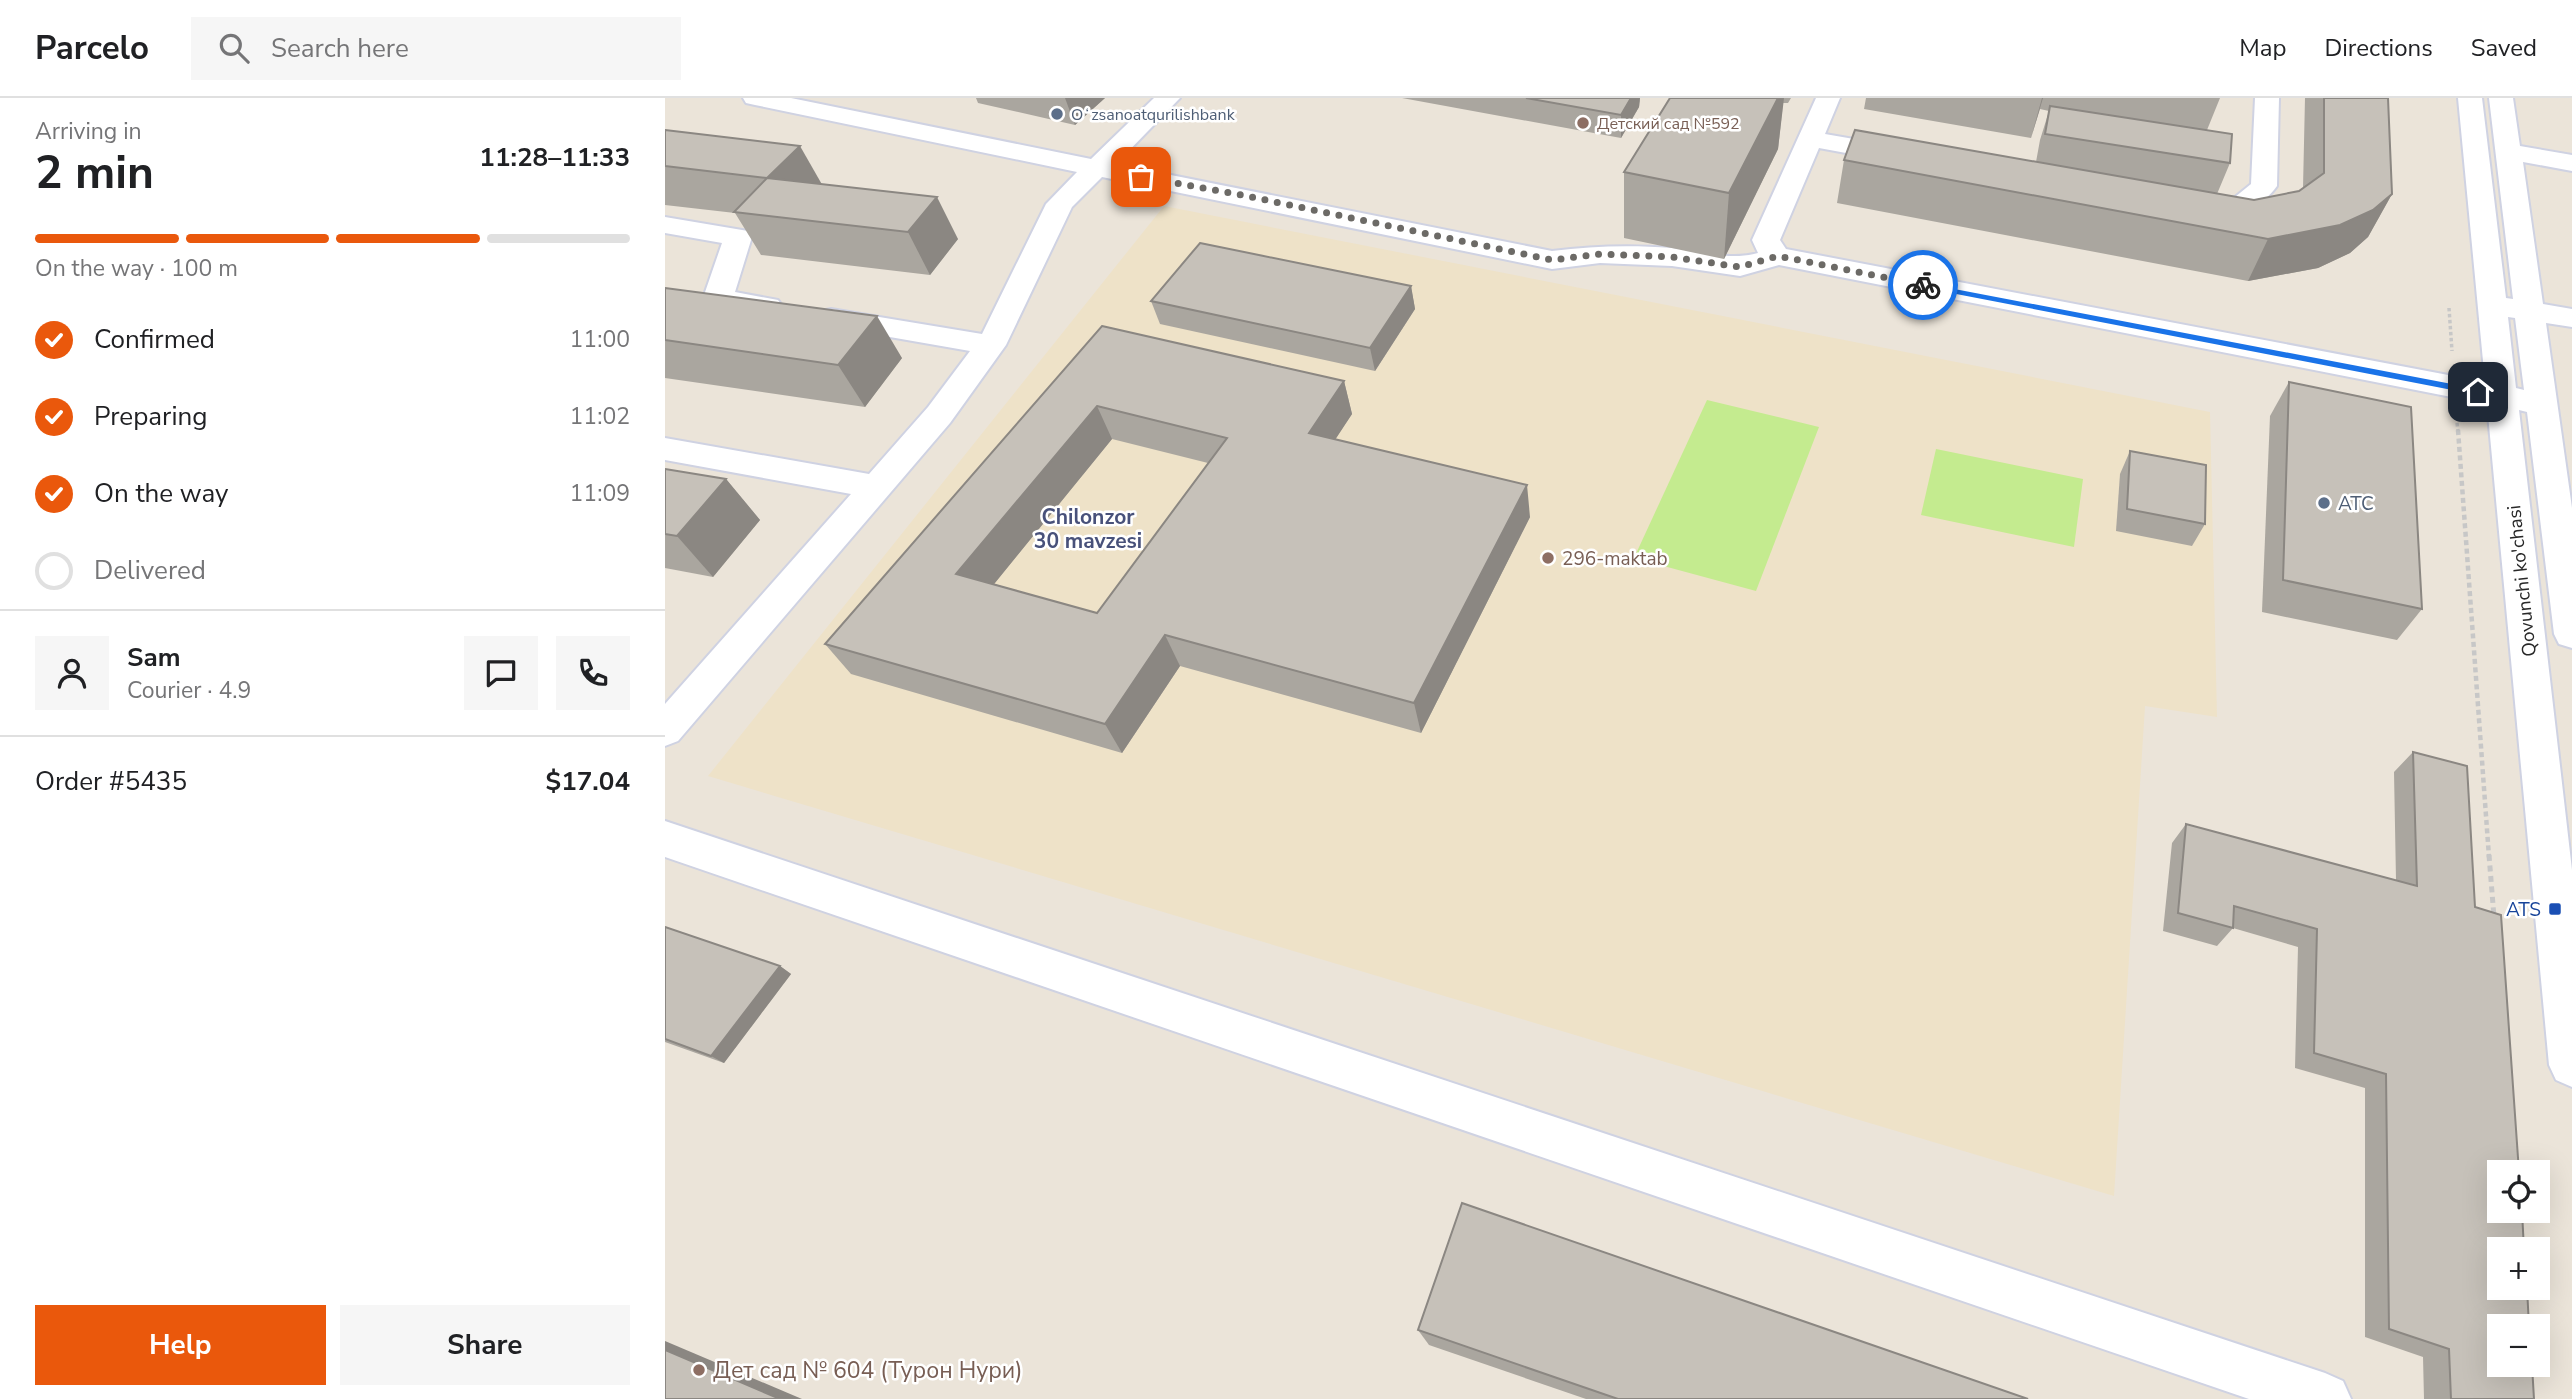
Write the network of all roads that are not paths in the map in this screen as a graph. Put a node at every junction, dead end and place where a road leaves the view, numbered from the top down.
1 (755, 98) edge
2 (1168, 98) edge
3 (1828, 98) edge
4 (2267, 98) edge
5 (2470, 98) edge
6 (2501, 98) edge
7 (999, 124) dead end
8 (1053, 135) dead end
9 (1809, 139) junction
10 (2508, 152) junction
11 (1919, 158) edge
12 (2572, 163) edge
13 (1093, 169) junction
14 (2180, 205) edge
15 (665, 225) edge
16 (1778, 256) junction
17 (2491, 304) junction
18 (2529, 311) junction
19 (2572, 318) edge
20 (991, 345) junction
21 (2501, 396) junction
22 (2542, 404) junction
23 (665, 449) edge
24 (875, 487) junction
25 (2572, 634) edge
26 (665, 730) edge
27 (665, 839) edge
28 (2572, 1065) edge
29 (2325, 1399) edge

1 - 13 street
2 - 13 street
3 - 9 street
4 - 14 street
5 - 17 street, Qovunchi ko'chasi
6 - 10 street
7 - 8 street
9 - 11 street
9 - 16 street
10 - 12 street
10 - 18 street
13 - 16 street
13 - 20 street
15 - 20 street
16 - 21 street
17 - 18 street
17 - 21 street, Qovunchi ko'chasi
18 - 19 street
18 - 22 street
20 - 24 street
21 - 22 street
21 - 28 street, Qovunchi ko'chasi
22 - 25 street
23 - 24 street
24 - 26 street
27 - 29 street

